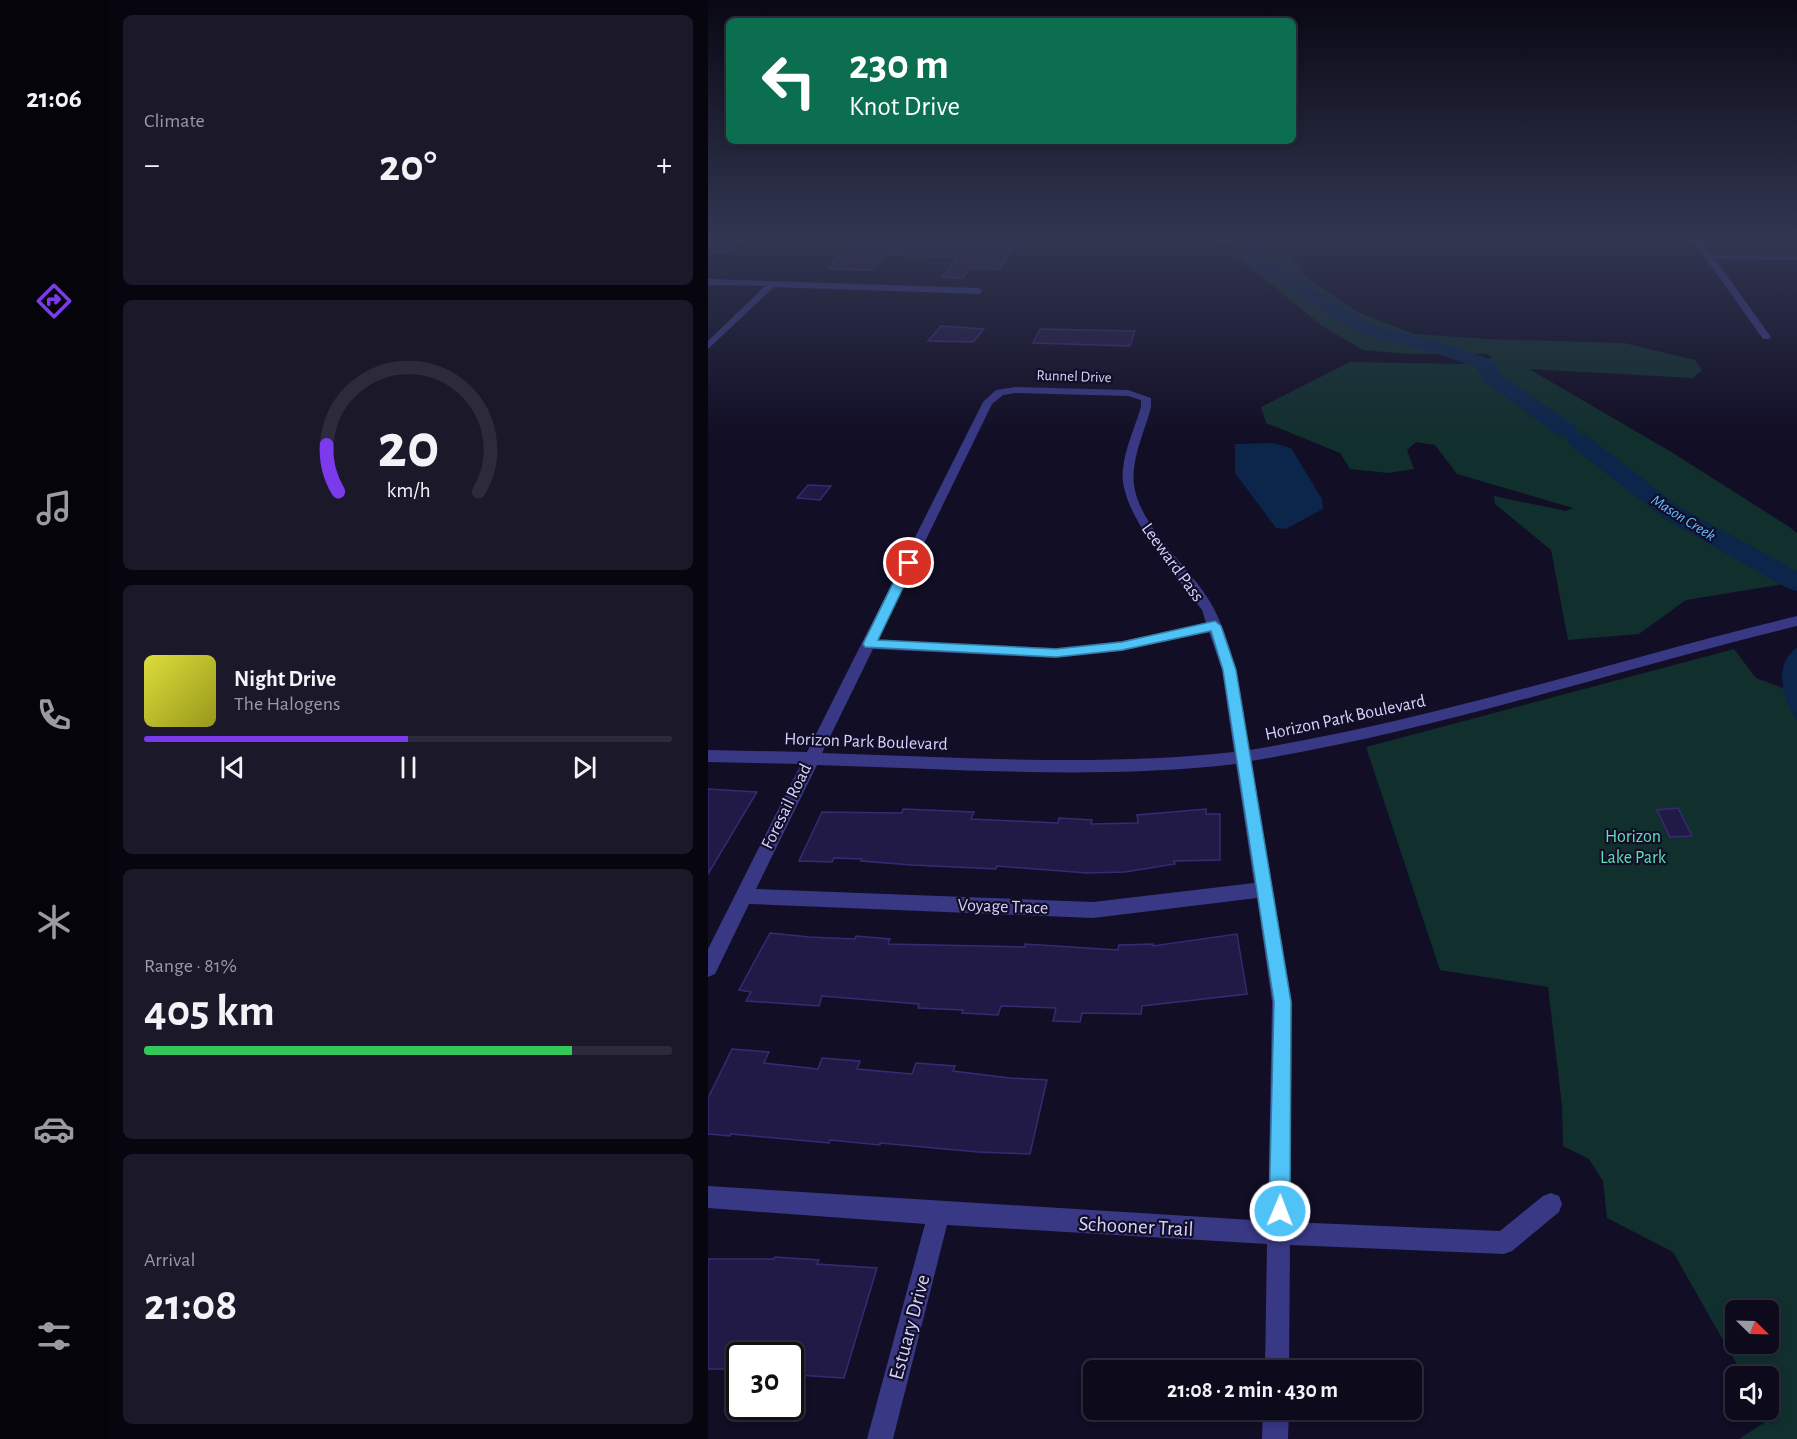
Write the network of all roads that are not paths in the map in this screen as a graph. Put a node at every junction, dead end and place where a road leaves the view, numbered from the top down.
1 (749, 306) edge
2 (1744, 306) edge
3 (1766, 337) dead end
4 (708, 346) edge
5 (1000, 392) joint
6 (1146, 398) joint
7 (1797, 621) edge
8 (1215, 626) junction
9 (869, 644) junction
10 (708, 756) edge
11 (1242, 757) junction
12 (810, 759) junction
13 (1263, 890) junction
14 (742, 896) junction
15 (708, 968) edge
16 (708, 1197) edge
17 (1551, 1204) dead end
18 (939, 1214) junction
19 (1279, 1234) junction
20 (1277, 1360) edge
21 (1276, 1420) edge
22 (880, 1439) edge
23 (1275, 1439) edge

1 - 4 street
2 - 3 street
5 - 6 street, Runnel Drive
5 - 9 street, Foresail Road
6 - 8 street, Leeward Pass
7 - 11 street, Horizon Park Boulevard
8 - 9 street
8 - 11 street, Leeward Pass
9 - 12 street, Foresail Road
10 - 12 street, Horizon Park Boulevard
11 - 12 street, Horizon Park Boulevard
11 - 13 street, Leeward Pass
12 - 14 street, Foresail Road
13 - 14 street, Voyage Trace
13 - 19 street, Leeward Pass
14 - 15 street, Foresail Road
16 - 18 street, Schooner Trail
17 - 19 street, Schooner Trail
18 - 19 street, Schooner Trail
18 - 22 street, Estuary Drive
19 - 20 street, Leeward Pass
21 - 23 street

